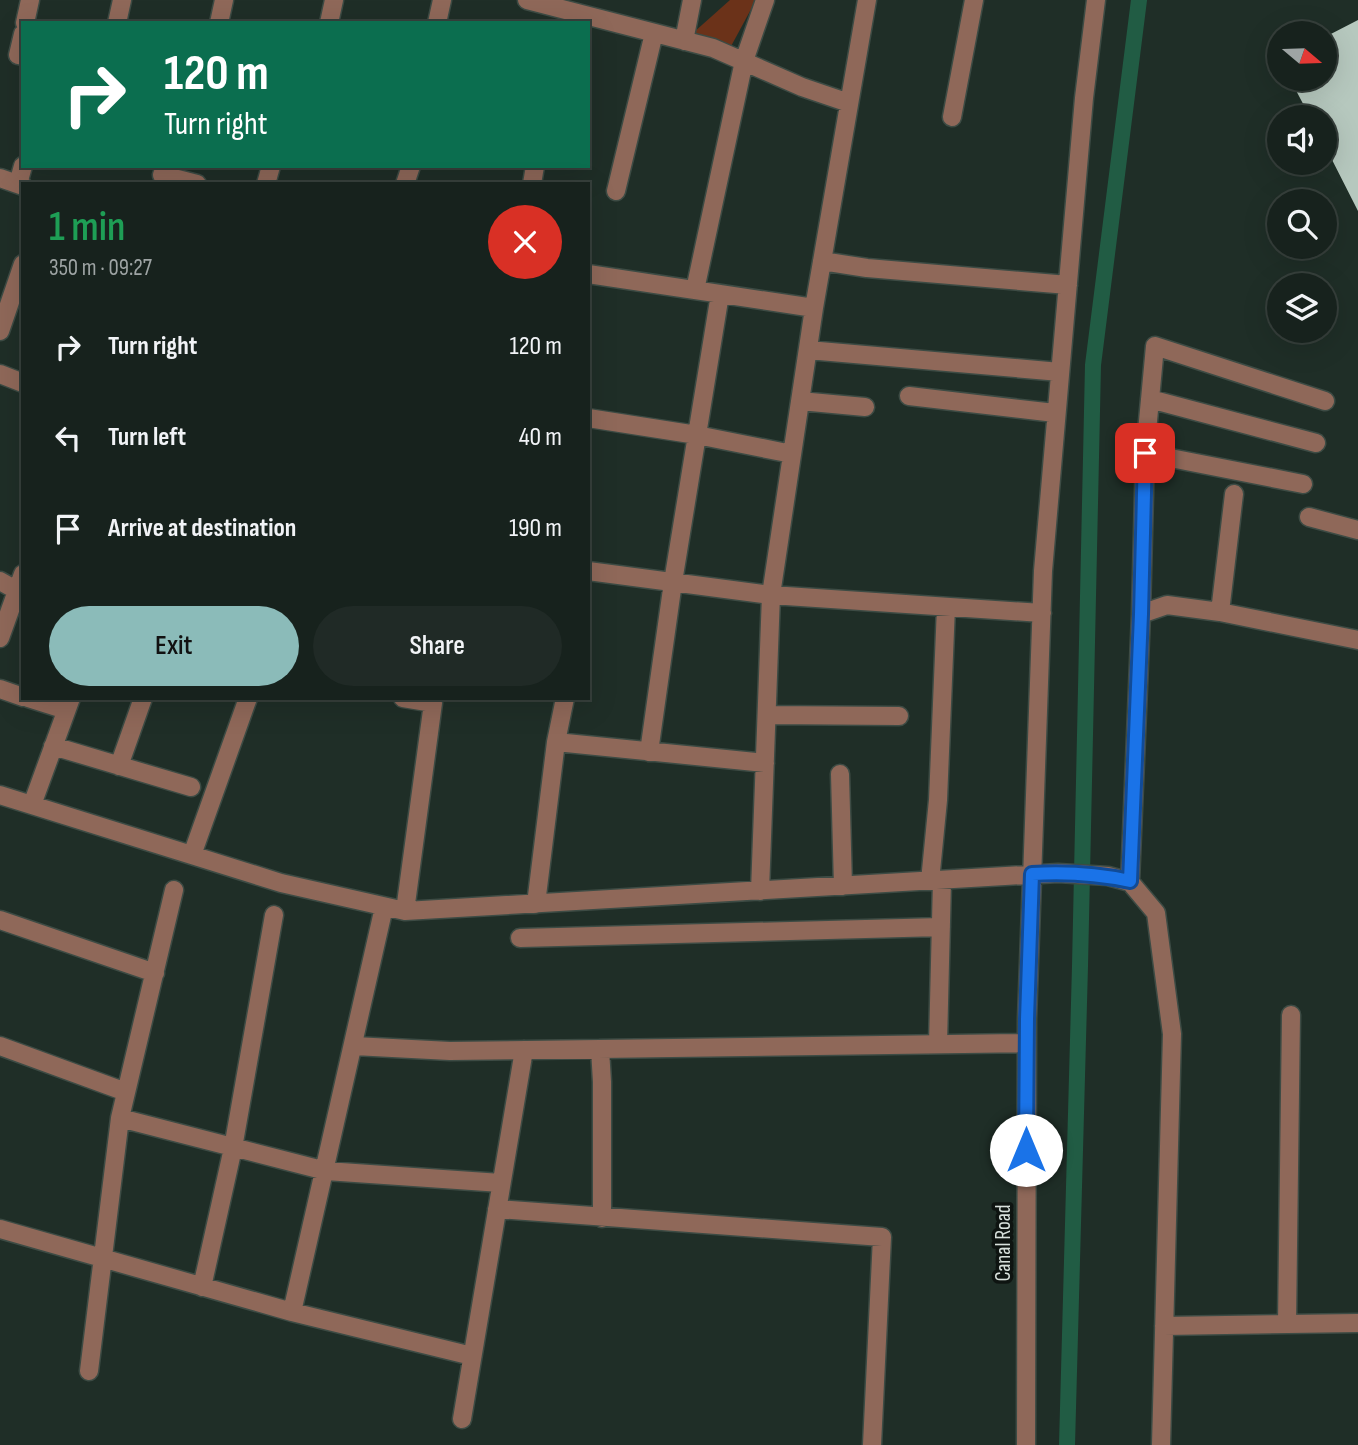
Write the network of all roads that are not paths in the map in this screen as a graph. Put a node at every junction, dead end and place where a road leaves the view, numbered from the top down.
1 (30, 0) edge
2 (122, 0) edge
3 (224, 0) edge
4 (334, 0) edge
5 (442, 0) edge
6 (527, 0) edge
7 (692, 0) edge
8 (765, 0) edge
9 (867, 0) edge
10 (974, 0) edge
11 (1096, 0) edge
12 (569, 11) edge
13 (25, 21) edge
14 (117, 21) edge
15 (219, 21) edge
16 (329, 21) edge
17 (437, 21) edge
18 (654, 33) junction
19 (684, 41) junction
20 (744, 61) junction
21 (849, 103) junction
22 (952, 117) dead end
23 (162, 175) edge
24 (0, 178) edge
25 (189, 182) edge
26 (21, 185) edge
27 (616, 191) dead end
28 (822, 261) junction
29 (21, 270) edge
30 (590, 274) edge
31 (1068, 285) junction
32 (695, 290) junction
33 (720, 294) junction
34 (814, 308) junction
35 (0, 331) edge
36 (808, 350) junction
37 (1060, 372) junction
38 (0, 374) edge
39 (21, 382) edge
40 (909, 396) dead end
41 (1150, 400) junction
42 (800, 401) junction
43 (1325, 401) dead end
44 (865, 407) dead end
45 (1055, 413) junction
46 (590, 418) edge
47 (697, 435) junction
48 (1316, 443) dead end
49 (1145, 453) junction
50 (792, 454) junction
51 (1303, 484) dead end
52 (1234, 494) dead end
53 (1309, 517) dead end
54 (1358, 530) edge
55 (590, 571) edge
56 (0, 581) edge
57 (673, 582) junction
58 (21, 586) edge
59 (771, 595) junction
60 (946, 607) junction
61 (1220, 612) junction
62 (1042, 613) junction
63 (1141, 614) junction
64 (0, 638) edge
65 (1358, 640) edge
66 (0, 690) edge
67 (21, 695) edge
68 (42, 700) edge
69 (142, 700) edge
70 (247, 700) edge
71 (565, 700) edge
72 (434, 701) edge
73 (69, 704) edge
74 (767, 715) junction
75 (899, 716) dead end
76 (556, 742) junction
77 (53, 746) junction
78 (649, 751) junction
79 (765, 763) junction
80 (120, 766) junction
81 (840, 774) dead end
82 (191, 787) dead end
83 (0, 795) edge
84 (32, 805) junction
85 (192, 855) junction
86 (1032, 874) junction
87 (936, 881) junction
88 (1130, 881) junction
89 (843, 886) junction
90 (174, 890) dead end
91 (760, 891) junction
92 (536, 904) junction
93 (384, 907) junction
94 (405, 911) junction
95 (274, 915) dead end
96 (0, 920) edge
97 (941, 927) junction
98 (520, 939) dead end
99 (155, 973) junction
100 (1291, 1014) dead end
101 (1027, 1043) junction
102 (938, 1044) junction
103 (0, 1046) edge
104 (354, 1046) junction
105 (600, 1049) junction
106 (524, 1050) junction
107 (126, 1093) junction
108 (121, 1118) junction
109 (233, 1148) junction
110 (326, 1171) junction
111 (501, 1183) junction
112 (497, 1209) junction
113 (601, 1218) junction
114 (0, 1229) edge
115 (103, 1258) junction
116 (202, 1286) junction
117 (292, 1312) junction
118 (1358, 1323) edge
119 (1287, 1324) junction
120 (1164, 1326) junction
121 (472, 1356) junction
122 (89, 1371) dead end
123 (462, 1419) dead end
124 (872, 1445) edge
125 (1026, 1445) edge
126 (1161, 1445) edge

1 - 13 street
2 - 14 street
3 - 15 street
4 - 16 street
5 - 17 street
6 - 12 street
7 - 19 street
8 - 20 street
9 - 21 street
10 - 22 street
11 - 31 street, Canal Road
12 - 18 street
18 - 19 street
18 - 27 street
19 - 20 street
20 - 21 street
20 - 32 street
21 - 28 street
23 - 25 street
24 - 26 street
28 - 31 street
28 - 34 street
29 - 35 street
30 - 32 street
31 - 37 street, Canal Road
32 - 33 street
33 - 34 street
33 - 47 street
34 - 36 street
36 - 37 street
36 - 42 street
37 - 45 street, Canal Road
38 - 39 street
40 - 45 street
41 - 43 street
41 - 48 street
41 - 49 street
42 - 44 street
42 - 50 street
45 - 62 street, Canal Road
46 - 47 street
47 - 50 street
47 - 57 street
49 - 51 street
49 - 63 street
50 - 59 street
52 - 61 street
53 - 54 street
55 - 57 street
56 - 58 street
57 - 59 street
57 - 78 street
58 - 64 street
59 - 60 street
59 - 74 street
60 - 62 street
60 - 87 street
61 - 63 street
61 - 65 street
62 - 86 street, Canal Road
63 - 88 street
66 - 67 street
68 - 73 street
69 - 80 street
70 - 85 street
71 - 76 street
72 - 94 street
73 - 77 street
74 - 75 street
74 - 79 street
76 - 78 street
76 - 92 street
77 - 80 street
77 - 84 street
78 - 79 street
79 - 91 street
80 - 82 street
81 - 89 street
83 - 84 street
84 - 85 street
85 - 93 street
86 - 87 street
86 - 88 street
86 - 101 street, Canal Road
87 - 89 street
87 - 97 street
88 - 120 street
89 - 91 street
90 - 99 street
91 - 92 street
92 - 94 street
93 - 94 street
93 - 104 street
95 - 109 street
96 - 99 street
97 - 98 street
97 - 102 street
99 - 107 street
100 - 119 street
101 - 102 street
101 - 125 street, Canal Road
102 - 105 street
103 - 107 street
104 - 106 street
104 - 110 street
105 - 106 street
105 - 113 street
106 - 111 street
107 - 108 street
108 - 109 street
108 - 115 street
109 - 110 street
109 - 116 street
110 - 111 street
110 - 117 street
111 - 112 street
112 - 113 street
112 - 121 street
113 - 124 street
114 - 115 street
115 - 116 street
115 - 122 street
116 - 117 street
117 - 121 street
118 - 119 street
119 - 120 street
120 - 126 street
121 - 123 street

